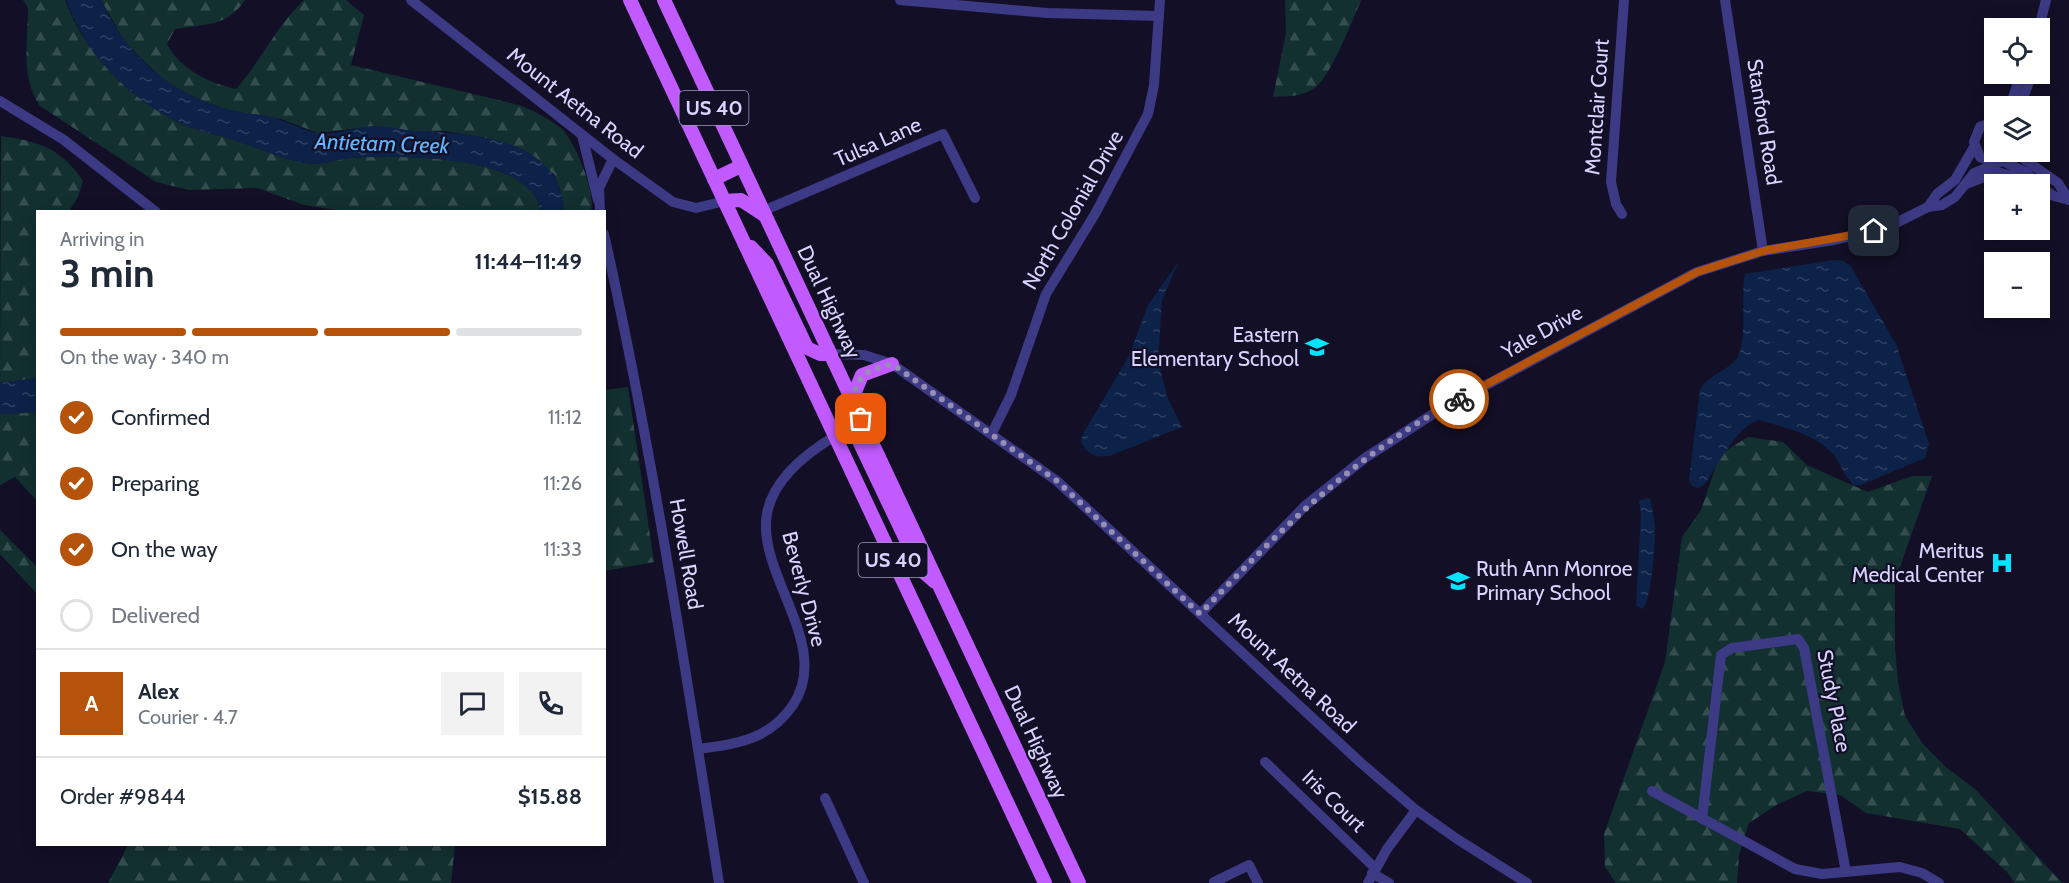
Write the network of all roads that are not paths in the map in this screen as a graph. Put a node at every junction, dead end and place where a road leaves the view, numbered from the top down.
1 (411, 0) edge
2 (630, 0) edge
3 (664, 0) edge
4 (900, 0) edge
5 (1160, 0) edge
6 (1624, 0) edge
7 (1725, 0) edge
8 (2046, 0) edge
9 (1015, 5) edge
10 (1159, 16) junction
11 (2042, 18) edge
12 (0, 101) edge
13 (1984, 126) edge
14 (582, 135) junction
15 (1974, 147) junction
16 (613, 159) junction
17 (1984, 160) edge
18 (1999, 162) joint
19 (2028, 162) edge
20 (741, 166) junction
21 (2028, 174) edge
22 (1984, 177) edge
23 (714, 179) junction
24 (1966, 184) junction
25 (2050, 193) edge
26 (975, 198) dead end
27 (2069, 200) edge
28 (725, 201) junction
29 (599, 206) edge
30 (1928, 207) junction
31 (153, 210) edge
32 (764, 214) junction
33 (1622, 214) dead end
34 (741, 237) junction
35 (606, 243) edge
36 (1763, 251) junction
37 (830, 354) junction
38 (892, 364) junction
39 (852, 399) junction
40 (992, 433) junction
41 (835, 436) junction
42 (939, 586) junction
43 (1200, 614) junction
44 (698, 749) junction
45 (1265, 762) dead end
46 (1652, 791) dead end
47 (825, 798) dead end
48 (1416, 810) junction
49 (1702, 819) junction
50 (1846, 872) junction
51 (1372, 875) edge
52 (1214, 882) edge
53 (719, 883) edge
54 (864, 883) edge
55 (1045, 883) edge
56 (1079, 883) edge
57 (1258, 883) edge
58 (1389, 883) edge
59 (1527, 883) edge
60 (1939, 883) edge

1 - 14 street, Mount Aetna Road
2 - 23 main road, US 40
3 - 20 main road, Dual Highway / US 40
4 - 9 street
5 - 10 street, North Colonial Drive
6 - 33 street, Montclair Court
7 - 36 street, Stanford Road
8 - 11 street
9 - 10 street
10 - 40 street, North Colonial Drive
12 - 31 street
13 - 15 street, Yale Drive
14 - 16 street, Mount Aetna Road
14 - 29 street
15 - 17 street
15 - 30 street, Yale Drive
16 - 28 street, Mount Aetna Road
16 - 29 street
18 - 21 street
18 - 24 street, Yale Drive
19 - 27 street
20 - 23 main road
20 - 32 main road, Dual Highway / US 40
22 - 24 street
23 - 28 main road, US 40
24 - 30 street, Yale Drive
25 - 27 street
26 - 32 street, Tulsa Lane
28 - 32 main road
28 - 34 main road, US 40
30 - 36 street, Yale Drive
32 - 37 main road, Dual Highway / US 40
34 - 37 main road
34 - 41 main road, US 40
35 - 44 street, Howell Road
36 - 43 street, Yale Drive
37 - 38 street, Mount Aetna Road
37 - 39 main road, Dual Highway / US 40
38 - 39 main road
38 - 40 street, Mount Aetna Road
39 - 42 main road, Dual Highway / US 40
40 - 43 street, Mount Aetna Road
41 - 42 main road
41 - 44 street, Beverly Drive
41 - 55 main road, US 40
42 - 56 main road, Dual Highway / US 40
43 - 48 street, Mount Aetna Road
44 - 53 street, Howell Road
45 - 51 street, Iris Court
46 - 49 street
47 - 54 street
48 - 51 street
48 - 59 street, Mount Aetna Road
49 - 50 street
49 - 50 street, Study Place
50 - 60 street
51 - 58 street, Iris Court
52 - 57 street

